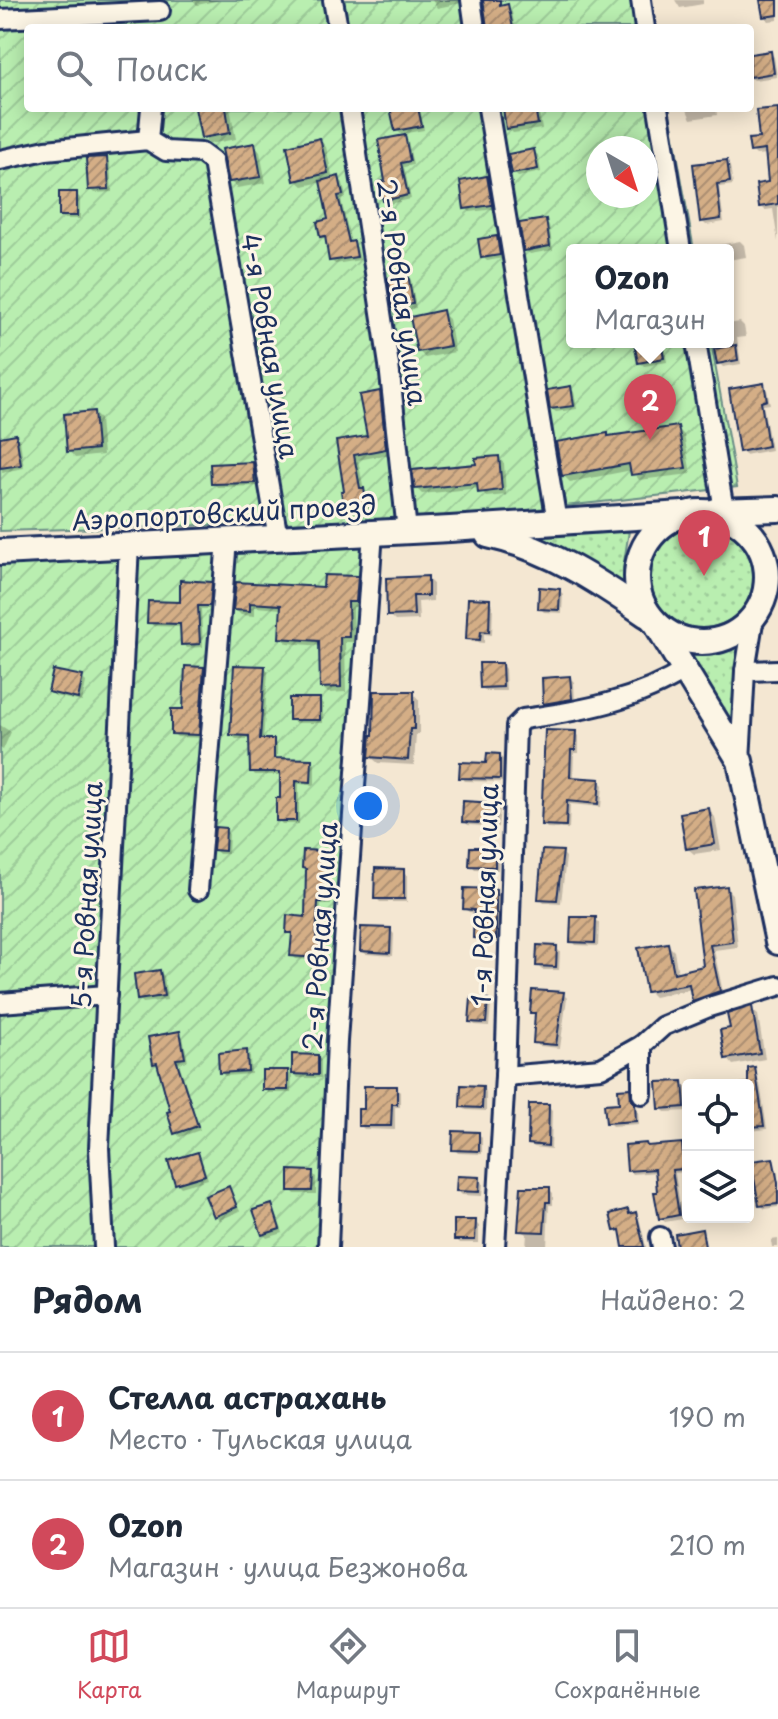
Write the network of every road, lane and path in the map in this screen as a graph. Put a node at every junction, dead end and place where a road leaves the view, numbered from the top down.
1 (333, 0) edge
2 (471, 0) edge
3 (641, 0) edge
4 (160, 13) edge
5 (0, 19) edge
6 (337, 24) edge
7 (474, 24) edge
8 (644, 24) edge
9 (151, 112) edge
10 (351, 112) edge
11 (489, 112) edge
12 (659, 112) edge
13 (148, 140) junction
14 (0, 160) edge
15 (680, 244) edge
16 (697, 348) edge
17 (778, 509) edge
18 (716, 511) junction
19 (683, 514) junction
20 (557, 522) junction
21 (450, 529) junction
22 (407, 531) junction
23 (373, 532) junction
24 (278, 538) junction
25 (227, 540) junction
26 (129, 545) junction
27 (0, 552) edge
28 (778, 585) edge
29 (757, 612) junction
30 (653, 620) junction
31 (687, 669) junction
32 (778, 670) edge
33 (745, 671) junction
34 (740, 761) junction
35 (198, 890) dead end
36 (778, 942) edge
37 (778, 986) edge
38 (107, 995) junction
39 (0, 1003) edge
40 (642, 1045) junction
41 (505, 1076) junction
42 (642, 1094) dead end
43 (104, 1247) edge
44 (328, 1247) edge
45 (495, 1247) edge

1 - 6 street
2 - 7 street
3 - 8 street
4 - 5 street
9 - 13 street
10 - 22 street, 2-я Ровная улица
11 - 20 street
12 - 15 street
13 - 14 street
13 - 24 street, 4-я Ровная улица
16 - 18 street
17 - 18 main road
18 - 19 main road
18 - 29 main road
19 - 20 main road
19 - 30 main road
20 - 21 main road
21 - 22 main road, Аэропортовский проезд
21 - 30 main road
22 - 23 main road, Аэропортовский проезд
23 - 24 main road, Аэропортовский проезд
23 - 44 street, 2-я Ровная улица
24 - 25 main road, Аэропортовский проезд
25 - 26 main road, Аэропортовский проезд
25 - 35 street
26 - 27 main road, Аэропортовский проезд
26 - 38 street, 5-я Ровная улица
28 - 29 main road
29 - 30 main road
29 - 33 street
30 - 31 main road
31 - 34 main road
31 - 41 street, 1-я Ровная улица
32 - 33 street
33 - 34 street
34 - 36 main road
37 - 40 street
38 - 39 street
38 - 43 street, 5-я Ровная улица
40 - 41 street
40 - 42 street
41 - 45 street, 1-я Ровная улица

